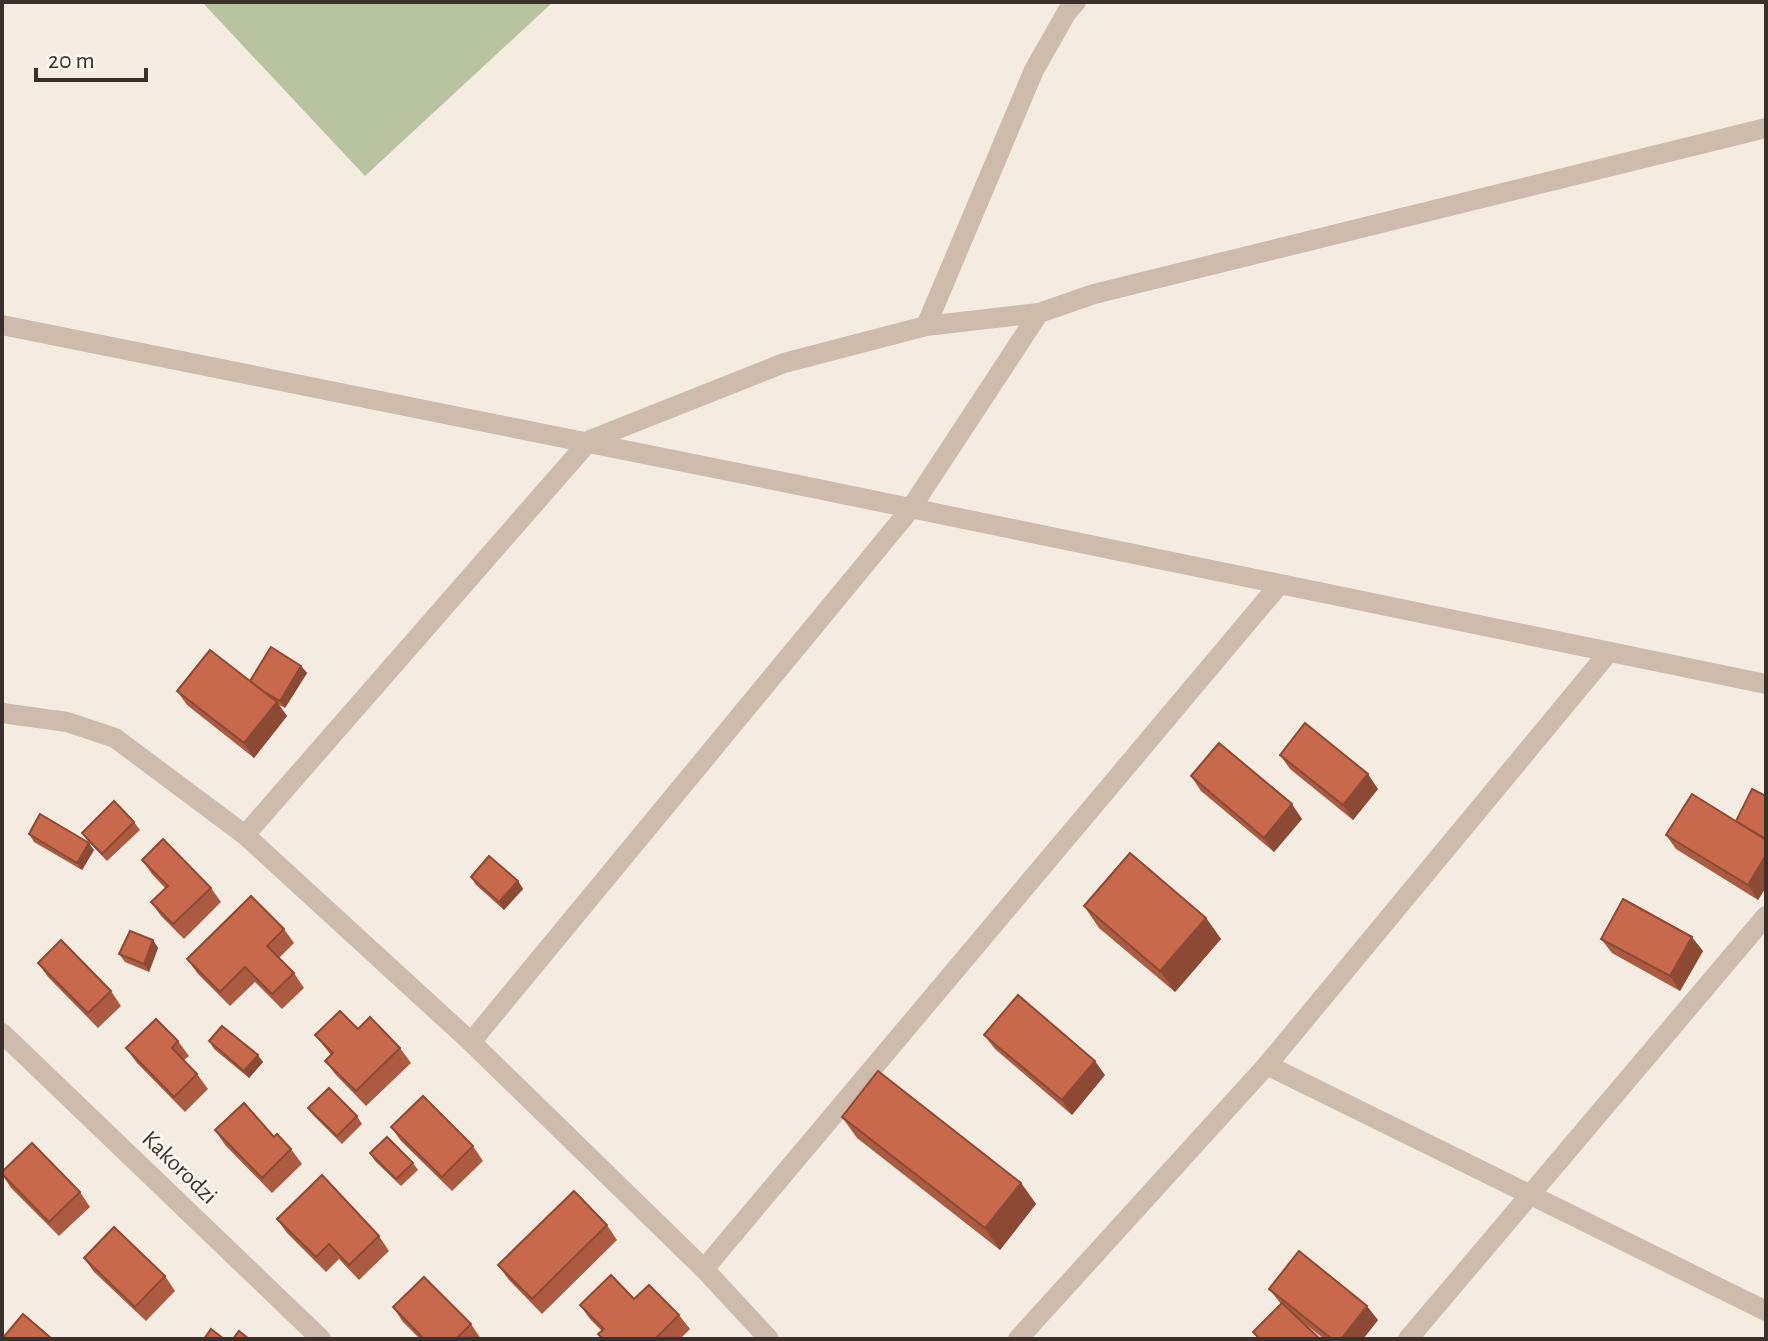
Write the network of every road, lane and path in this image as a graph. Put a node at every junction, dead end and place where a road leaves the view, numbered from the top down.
1 (1076, 2) edge
2 (1766, 128) edge
3 (1039, 313) junction
4 (2, 325) edge
5 (926, 326) junction
6 (590, 440) junction
7 (909, 511) junction
8 (1279, 585) junction
9 (1609, 652) junction
10 (1766, 684) edge
11 (2, 713) edge
12 (245, 835) junction
13 (1766, 916) edge
14 (2, 1033) edge
15 (471, 1042) junction
16 (1267, 1065) junction
17 (1529, 1195) junction
18 (704, 1269) junction
19 (1766, 1311) edge
20 (756, 1335) edge
21 (321, 1339) edge
22 (1018, 1339) edge
23 (1408, 1339) edge

1 - 5 street
2 - 3 street
3 - 5 street
3 - 7 street
4 - 6 street
5 - 6 street
6 - 7 street
6 - 12 street
7 - 8 street
7 - 15 street
8 - 9 street
8 - 18 street
9 - 10 street
9 - 16 street
11 - 12 street
12 - 15 street
13 - 17 street
14 - 21 street, Kakorodzi
15 - 18 street
16 - 17 street
16 - 22 street
17 - 19 street
17 - 23 street
18 - 20 street

